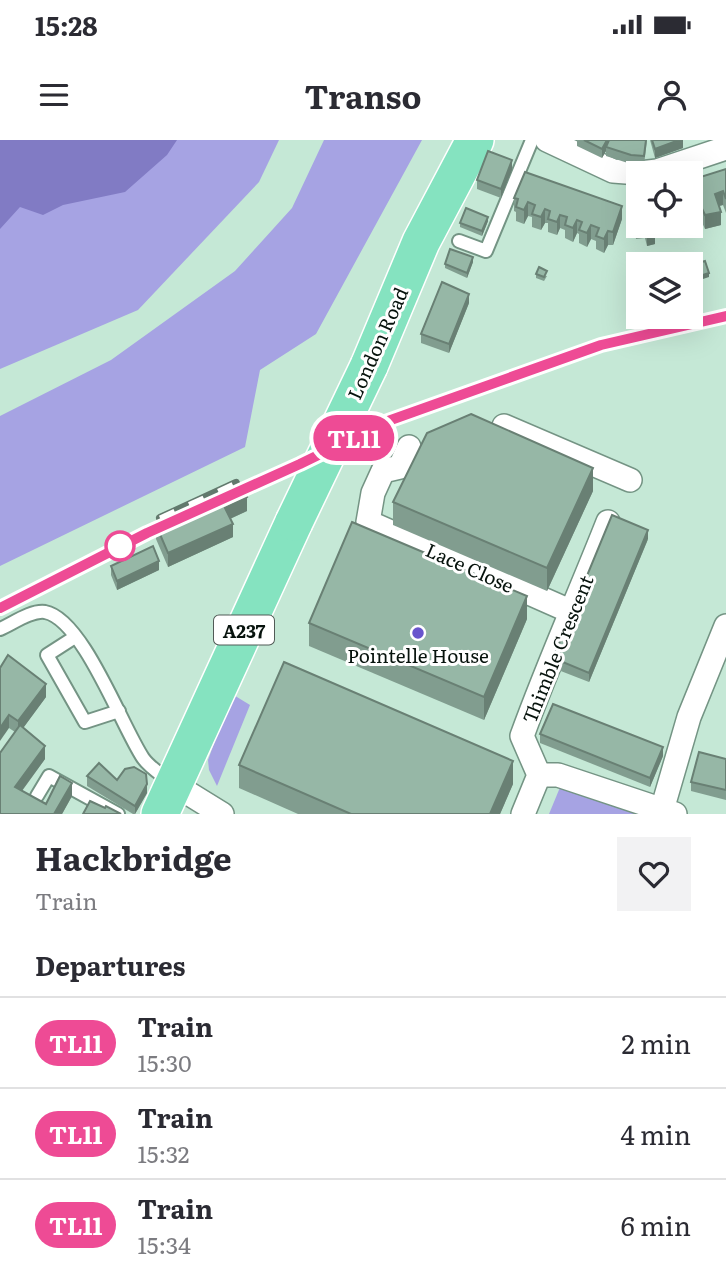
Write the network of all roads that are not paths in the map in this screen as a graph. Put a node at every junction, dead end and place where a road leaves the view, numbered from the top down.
1 (475, 140) edge
2 (532, 140) edge
3 (547, 140) edge
4 (726, 148) edge
5 (687, 161) edge
6 (626, 172) edge
7 (459, 241) dead end
8 (504, 426) edge
9 (409, 447) dead end
10 (630, 480) dead end
11 (607, 522) edge
12 (572, 612) junction
13 (726, 626) edge
14 (0, 629) edge
15 (75, 637) junction
16 (119, 711) junction
17 (539, 775) junction
18 (37, 796) edge
19 (167, 799) edge
20 (669, 812) edge
21 (118, 814) edge
22 (222, 814) edge
23 (523, 814) edge

1 - 19 main road, London Road / A237, bridge
2 - 7 lane
3 - 6 street
4 - 5 street
8 - 10 street
9 - 12 street, Lace Close
11 - 12 street, Thimble Crescent
12 - 17 street, Thimble Crescent
13 - 20 street
14 - 15 lane
15 - 16 lane
15 - 16 lane
16 - 19 lane
17 - 20 street
17 - 23 street
18 - 21 lane
19 - 22 street

